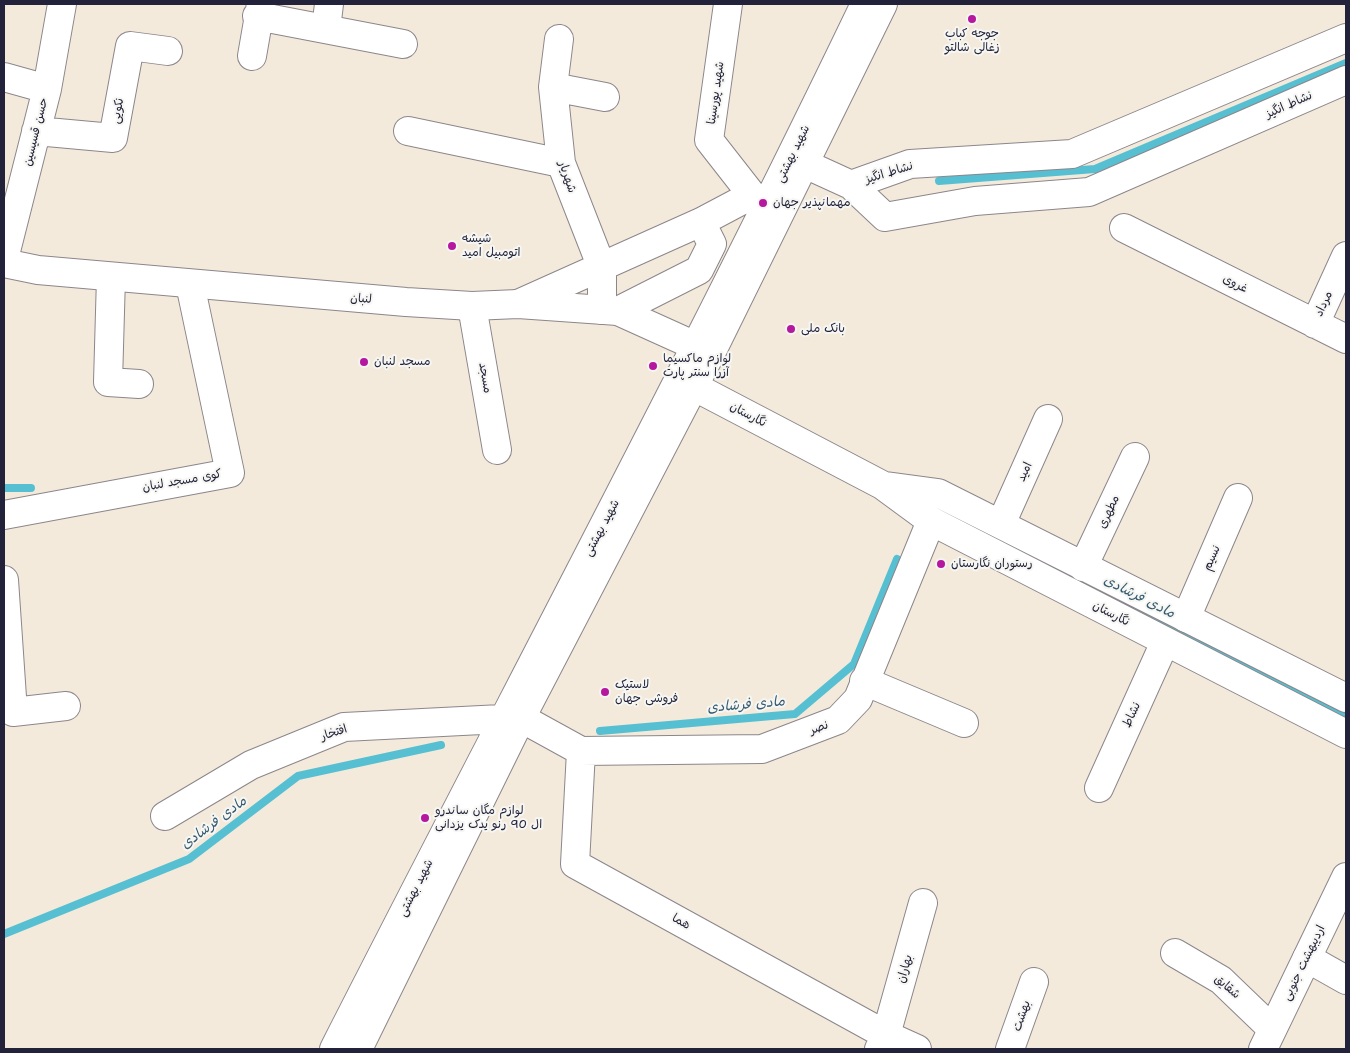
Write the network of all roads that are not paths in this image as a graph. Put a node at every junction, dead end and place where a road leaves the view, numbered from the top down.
1 (62, 4) edge
2 (728, 4) edge
3 (865, 4) edge
4 (883, 4) edge
5 (259, 10) edge
6 (327, 16) edge
7 (1344, 35) edge
8 (559, 39) dead end
9 (403, 44) dead end
10 (168, 50) dead end
11 (252, 56) dead end
12 (4, 77) edge
13 (1346, 80) edge
14 (553, 87) junction
15 (47, 88) junction
16 (605, 97) dead end
17 (408, 130) dead end
18 (36, 132) junction
19 (561, 163) junction
20 (805, 164) junction
21 (851, 185) junction
22 (768, 202) junction
23 (701, 222) junction
24 (1124, 228) dead end
25 (1346, 256) edge
26 (4, 261) edge
27 (602, 268) junction
28 (111, 277) junction
29 (190, 284) junction
30 (518, 304) junction
31 (472, 306) junction
32 (610, 311) junction
33 (1315, 324) junction
34 (1346, 339) edge
35 (704, 350) junction
36 (140, 384) dead end
37 (693, 386) junction
38 (1048, 419) dead end
39 (497, 450) dead end
40 (1135, 457) dead end
41 (882, 485) junction
42 (1238, 498) dead end
43 (4, 514) edge
44 (930, 522) junction
45 (1001, 524) junction
46 (1083, 567) junction
47 (4, 580) edge
48 (1186, 618) junction
49 (1166, 642) junction
50 (864, 681) junction
51 (1346, 698) edge
52 (66, 706) dead end
53 (512, 718) junction
54 (964, 723) dead end
55 (1346, 734) edge
56 (581, 751) junction
57 (1099, 788) dead end
58 (165, 816) dead end
59 (1346, 877) edge
60 (923, 903) dead end
61 (1175, 953) dead end
62 (1307, 958) junction
63 (1346, 980) edge
64 (1034, 982) dead end
65 (1268, 1039) edge
66 (883, 1042) edge
67 (334, 1049) edge
68 (358, 1049) edge
69 (917, 1049) edge
70 (1010, 1049) edge

1 - 15 street, حسن قسیسین
2 - 22 street, شهید پورسینا
3 - 22 street, شهید بهشتی
4 - 20 street, شهید بهشتی
5 - 6 street
5 - 11 street
6 - 9 street
7 - 21 street, نشاط انگیز
8 - 14 street, شهریار
10 - 18 street, نکویی
12 - 15 street
13 - 21 street, نشاط انگیز
14 - 16 street
14 - 19 street, شهریار
15 - 18 street, حسن قسیسین
17 - 19 street
18 - 26 street, حسن قسیسین
19 - 27 street, شهریار
20 - 21 street
20 - 22 street, شهید بهشتی
22 - 23 street
22 - 35 street, شهید بهشتی
23 - 27 street
23 - 32 street
24 - 33 street, غروی
25 - 33 street, مرداد
26 - 28 street, لنبان
27 - 30 street
27 - 32 street, شهریار
28 - 29 street, لنبان
28 - 36 street
29 - 31 street, لنبان
29 - 43 street, کوی مسجد لنبان
30 - 31 street, لنبان
30 - 32 street, لنبان
31 - 39 street, مسجد
32 - 35 street, لنبان
33 - 34 street, غروی
35 - 37 street, شهید بهشتی
35 - 53 street, شهید بهشتی
37 - 41 street, نگارستان
37 - 53 street, شهید بهشتی
38 - 45 street, امید
40 - 46 street, مطهری
41 - 44 street, نگارستان
41 - 45 street, نگارستان
42 - 48 street, نسیم
44 - 49 street, نگارستان
44 - 50 street, نصر
45 - 46 street, نگارستان
46 - 48 street, نگارستان
47 - 52 street
48 - 51 street, نگارستان
49 - 55 street, نگارستان
49 - 57 street, نشاط
50 - 54 street
50 - 56 street, نصر
53 - 56 street
53 - 58 street, افتخار
53 - 67 street, شهید بهشتی
53 - 68 street, شهید بهشتی
56 - 66 street, هما
59 - 62 street, اردیبهشت جنوبی
60 - 66 street, بهاران
61 - 65 street, شقایق
62 - 63 street
62 - 65 street, اردیبهشت جنوبی
64 - 70 street, بهشت
66 - 69 street

